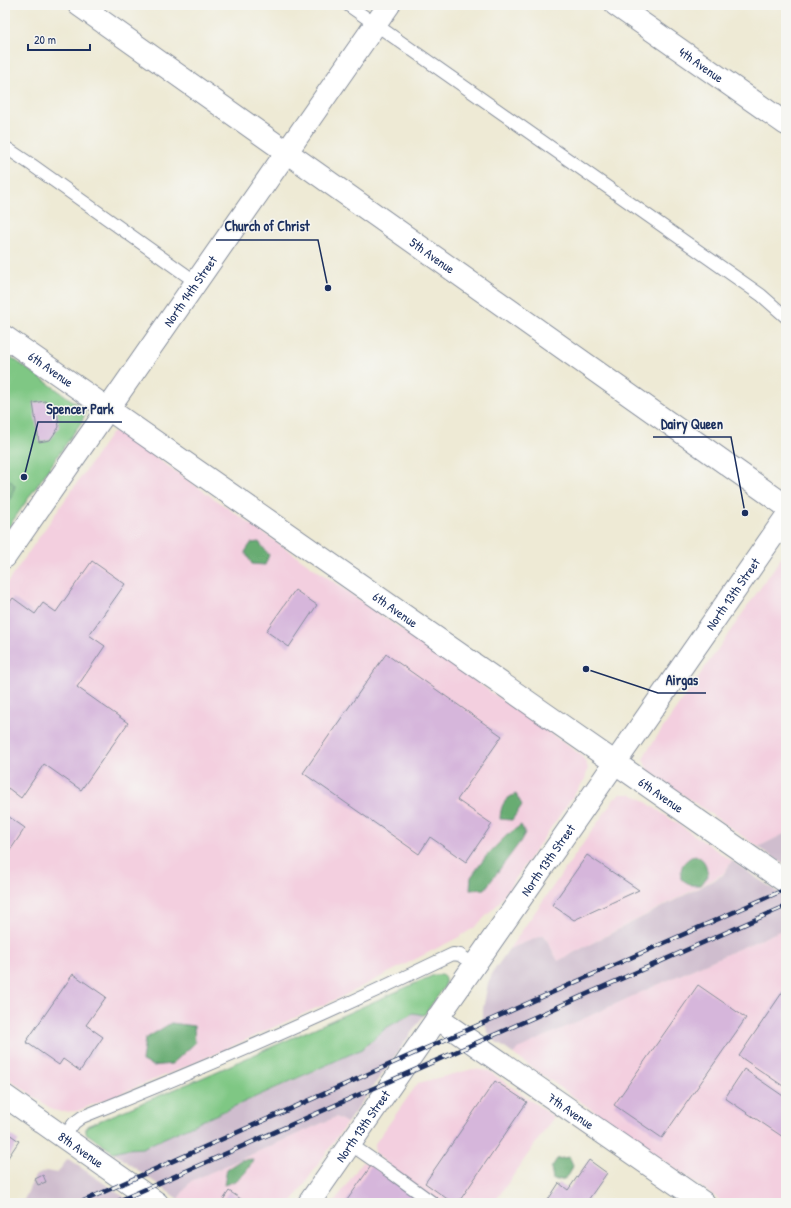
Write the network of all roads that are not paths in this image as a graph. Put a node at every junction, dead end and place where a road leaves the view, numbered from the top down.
1 (79, 5) edge
2 (348, 5) edge
3 (390, 5) edge
4 (616, 5) edge
5 (376, 25) junction
6 (786, 124) edge
7 (5, 147) edge
8 (287, 152) junction
9 (196, 282) junction
10 (786, 317) edge
11 (5, 337) edge
12 (108, 409) junction
13 (786, 506) edge
14 (786, 517) edge
15 (5, 557) edge
16 (614, 763) junction
17 (786, 882) edge
18 (474, 965) junction
19 (437, 1018) junction
20 (5, 1096) edge
21 (64, 1137) junction
22 (350, 1144) junction
23 (157, 1203) edge
24 (309, 1203) edge
25 (433, 1203) edge
26 (704, 1203) edge

1 - 8 street, 5th Avenue
2 - 5 lane
3 - 5 street, North 14th Street
4 - 6 street, 4th Avenue
5 - 8 street, North 14th Street
5 - 10 lane
7 - 9 lane
8 - 9 street, North 14th Street
8 - 13 street, 5th Avenue
9 - 12 street, North 14th Street
11 - 12 street, 6th Avenue
12 - 15 street, North 14th Street
12 - 16 street, 6th Avenue
14 - 16 street, North 13th Street
16 - 17 street, 6th Avenue
16 - 18 street, North 13th Street
18 - 19 street, North 13th Street
18 - 21 lane
19 - 22 street, North 13th Street
19 - 26 street, 7th Avenue
20 - 21 street, 8th Avenue
21 - 23 street, 8th Avenue
22 - 24 street, North 13th Street
22 - 25 lane

